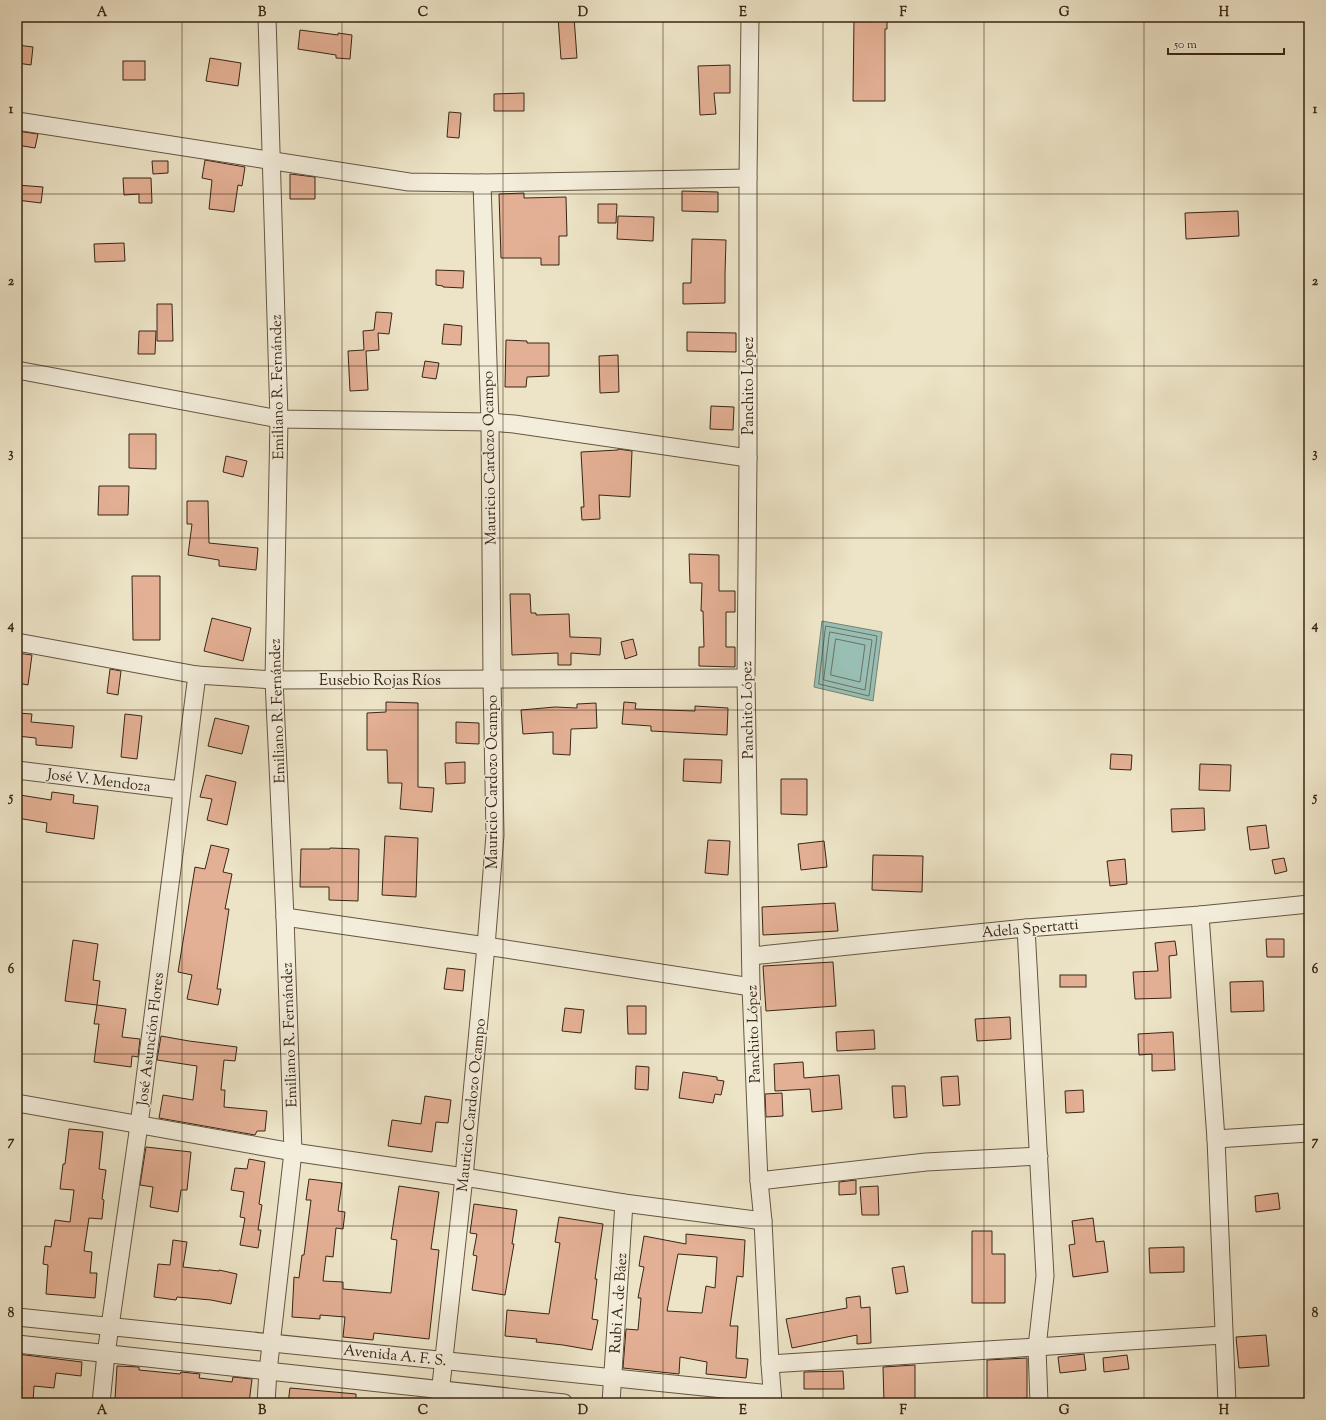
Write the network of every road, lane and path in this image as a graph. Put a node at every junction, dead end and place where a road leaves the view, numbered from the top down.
1 (267, 17) edge
2 (750, 17) edge
3 (17, 121) edge
4 (272, 161) junction
5 (748, 178) junction
6 (482, 183) junction
7 (17, 370) edge
8 (279, 419) junction
9 (490, 422) junction
10 (748, 458) junction
11 (17, 642) edge
12 (197, 675) junction
13 (746, 678) junction
14 (492, 679) junction
15 (274, 680) junction
16 (17, 770) edge
17 (181, 790) junction
18 (1309, 904) edge
19 (1200, 915) junction
20 (285, 917) junction
21 (1026, 928) junction
22 (486, 946) junction
23 (751, 956) junction
24 (751, 987) junction
25 (17, 1103) edge
26 (139, 1125) junction
27 (1309, 1133) edge
28 (1216, 1139) junction
29 (294, 1152) junction
30 (1039, 1156) junction
31 (464, 1177) junction
32 (759, 1181) junction
33 (624, 1203) junction
34 (763, 1221) junction
35 (17, 1317) edge
36 (110, 1327) junction
37 (1223, 1335) junction
38 (272, 1342) junction
39 (17, 1344) edge
40 (1036, 1347) junction
41 (106, 1354) junction
42 (443, 1360) junction
43 (770, 1364) junction
44 (268, 1371) junction
45 (613, 1377) junction
46 (440, 1396) edge
47 (773, 1398) edge
48 (101, 1403) edge
49 (266, 1403) edge
50 (564, 1403) edge
51 (611, 1403) edge
52 (1039, 1403) edge
53 (1227, 1403) edge

1 - 4 street, Emiliano R. Fernández
2 - 5 street, Panchito López
3 - 4 street
4 - 6 street
4 - 8 street, Emiliano R. Fernández
5 - 6 street
5 - 10 street, Panchito López
6 - 9 street, Mauricio Cardozo Ocampo
7 - 8 street
8 - 9 street
8 - 15 street, Emiliano R. Fernández
9 - 10 street
9 - 14 street, Mauricio Cardozo Ocampo
10 - 13 street, Panchito López
11 - 12 street, Eusebio Rojas Ríos
12 - 15 street, Eusebio Rojas Ríos
12 - 17 street, José Asunción Flores
13 - 14 street, Eusebio Rojas Ríos
13 - 23 street, Panchito López
14 - 15 street, Eusebio Rojas Ríos
14 - 22 street, Mauricio Cardozo Ocampo
15 - 20 street, Emiliano R. Fernández
16 - 17 street, José V. Mendoza
17 - 26 street, José Asunción Flores
18 - 19 street, Adela Spertatti
19 - 21 street, Adela Spertatti
19 - 28 street
20 - 22 street
20 - 29 street, Emiliano R. Fernández
21 - 23 street, Adela Spertatti
21 - 30 street
22 - 24 street
22 - 31 street, Mauricio Cardozo Ocampo
23 - 24 street, Panchito López
24 - 32 street, Panchito López
25 - 26 street
26 - 29 street
26 - 36 street, José Asunción Flores
27 - 28 street
28 - 37 street
29 - 31 street
29 - 38 street, Emiliano R. Fernández
30 - 32 street
30 - 40 street
31 - 33 street
31 - 42 street, Mauricio Cardozo Ocampo
32 - 34 street, Panchito López
33 - 34 street
33 - 45 street, Rubi A. de Báez
34 - 43 street, Panchito López
35 - 36 street, Avenida A. F. S.
36 - 38 street, Avenida A. F. S.
36 - 41 street, José Asunción Flores
37 - 40 street
37 - 53 street
38 - 42 street, Avenida A. F. S.
38 - 44 street, Emiliano R. Fernández
39 - 41 street, Avenida A. F. S.
40 - 43 street
40 - 52 street
41 - 44 street, Avenida A. F. S.
41 - 48 street, José Asunción Flores
42 - 45 street, Avenida A. F. S.
42 - 46 street, Mauricio Cardozo Ocampo
43 - 47 street, Panchito López
44 - 46 street, Avenida A. F. S.
44 - 49 street, Emiliano R. Fernández
45 - 47 street, Avenida A. F. S.
45 - 51 street, Rubi A. de Báez
46 - 50 street, Avenida A. F. S.

